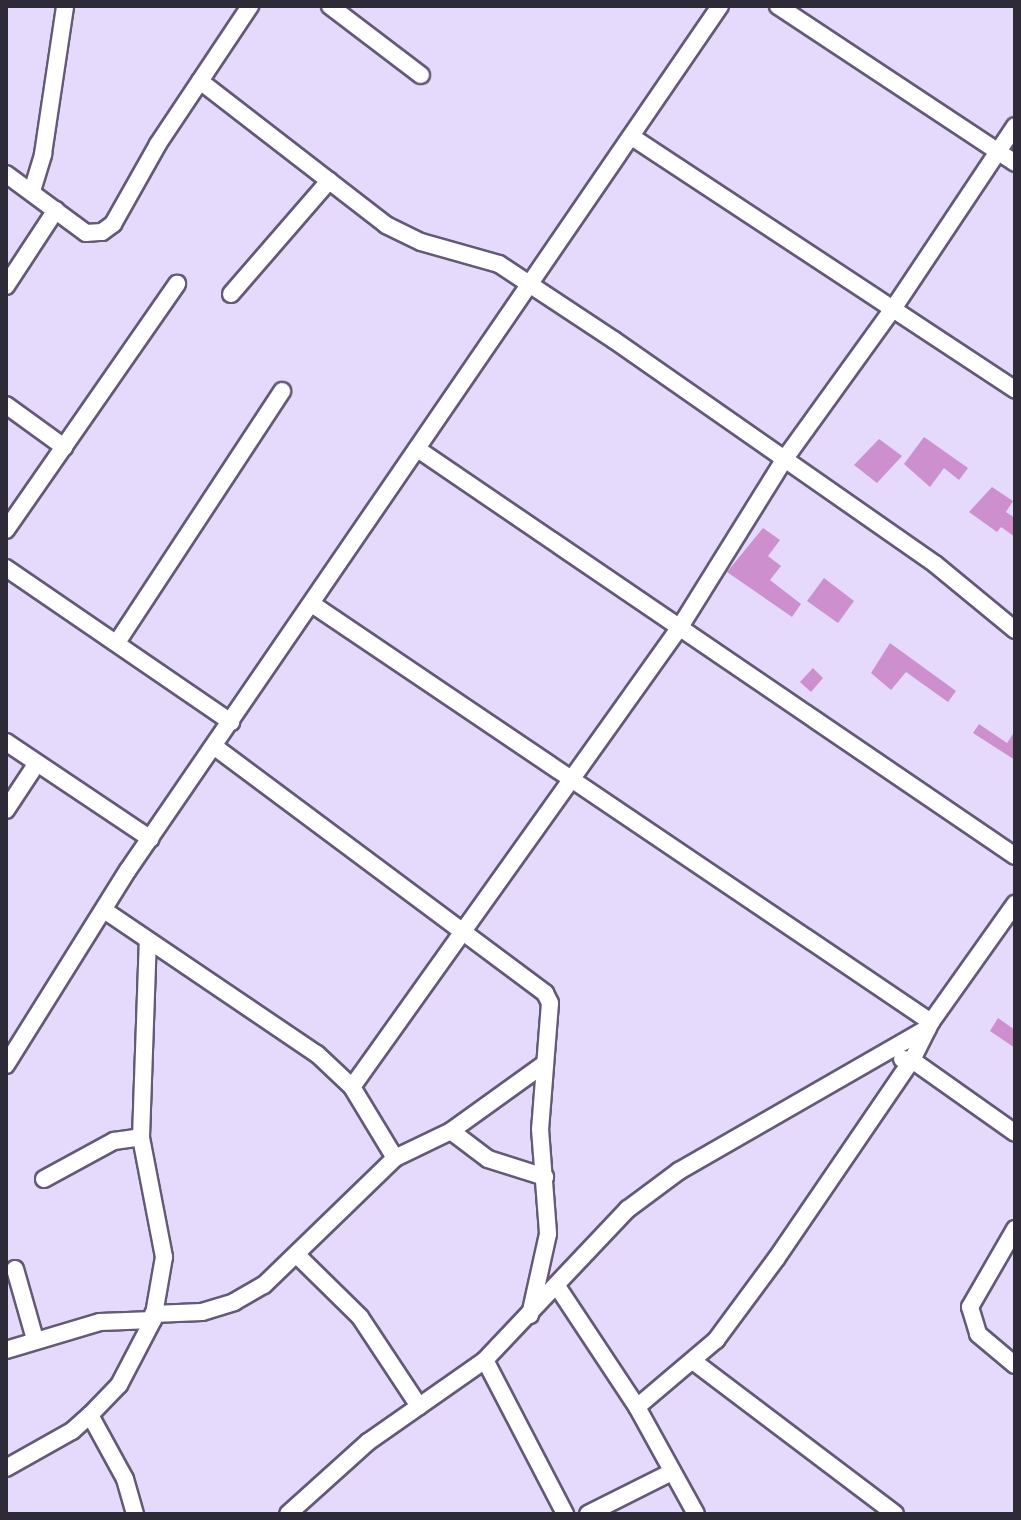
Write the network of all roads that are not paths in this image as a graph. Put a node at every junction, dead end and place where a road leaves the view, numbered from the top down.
1 (65, 6) edge
2 (250, 6) edge
3 (330, 6) edge
4 (720, 6) edge
5 (778, 6) edge
6 (421, 75) dead end
7 (200, 81) junction
8 (1015, 126) edge
9 (632, 137) junction
10 (998, 150) junction
11 (1015, 163) edge
12 (6, 174) edge
13 (329, 181) junction
14 (32, 191) junction
15 (56, 210) junction
16 (177, 284) dead end
17 (6, 286) edge
18 (531, 287) junction
19 (231, 294) dead end
20 (895, 306) junction
21 (1015, 390) edge
22 (282, 391) dead end
23 (6, 405) edge
24 (64, 447) junction
25 (419, 450) junction
26 (786, 457) junction
27 (6, 530) edge
28 (6, 568) edge
29 (312, 604) junction
30 (680, 627) junction
31 (1015, 630) edge
32 (118, 641) junction
33 (231, 722) junction
34 (6, 742) edge
35 (215, 747) junction
36 (37, 763) junction
37 (572, 778) junction
38 (6, 810) edge
39 (151, 839) junction
40 (1015, 856) edge
41 (1015, 904) edge
42 (104, 910) junction
43 (463, 933) junction
44 (148, 941) junction
45 (929, 1025) junction
46 (877, 1058) junction
47 (8, 1059) edge
48 (912, 1060) junction
49 (543, 1065) junction
50 (352, 1087) junction
51 (451, 1131) junction
52 (1015, 1133) edge
53 (141, 1137) junction
54 (395, 1158) junction
55 (545, 1177) junction
56 (44, 1179) dead end
57 (1015, 1229) edge
58 (298, 1256) junction
59 (15, 1269) dead end
60 (543, 1269) junction
61 (559, 1283) junction
62 (153, 1317) junction
63 (529, 1320) junction
64 (35, 1339) junction
65 (6, 1350) edge
66 (485, 1360) junction
67 (693, 1361) junction
68 (1015, 1365) edge
69 (419, 1406) junction
70 (637, 1407) junction
71 (90, 1415) junction
72 (6, 1468) edge
73 (672, 1472) junction
74 (135, 1514) edge
75 (288, 1514) edge
76 (565, 1514) edge
77 (588, 1514) edge
78 (696, 1514) edge
79 (895, 1514) edge

1 - 14 street
2 - 7 street
3 - 6 street
4 - 9 street
5 - 10 street
7 - 13 street
7 - 15 street
8 - 10 street
9 - 18 street
9 - 20 street
10 - 11 street
10 - 20 street
12 - 14 street
13 - 18 street
13 - 19 street
14 - 15 street
15 - 17 street
16 - 24 street
18 - 25 street
18 - 26 street
20 - 21 street
20 - 26 street
22 - 32 street
23 - 24 street
24 - 27 street
25 - 29 street
25 - 30 street
26 - 30 street
26 - 31 street
28 - 32 street
29 - 33 street
29 - 37 street
30 - 37 street
30 - 40 street
32 - 33 street
33 - 35 street
34 - 36 street
35 - 39 street
35 - 43 street
36 - 38 street
36 - 39 street
37 - 43 street
37 - 45 street
39 - 42 street
41 - 45 street
42 - 44 street
42 - 47 street
43 - 49 street
43 - 50 street
44 - 50 street
44 - 53 street
45 - 46 street
45 - 48 street
46 - 48 street
46 - 61 street
48 - 52 street
48 - 67 street
49 - 51 street
49 - 55 street
50 - 54 street
51 - 54 street
51 - 55 street
53 - 56 street
53 - 62 street
54 - 58 street
55 - 60 street
57 - 68 street
58 - 62 street
58 - 69 street
59 - 64 street
60 - 61 street
60 - 63 street
61 - 63 street
61 - 70 street
62 - 64 street
62 - 71 street
63 - 66 street
64 - 65 street
66 - 69 street
66 - 76 street
67 - 70 street
67 - 79 street
69 - 75 street
70 - 73 street
71 - 72 street
71 - 74 street
73 - 77 street
73 - 78 street

